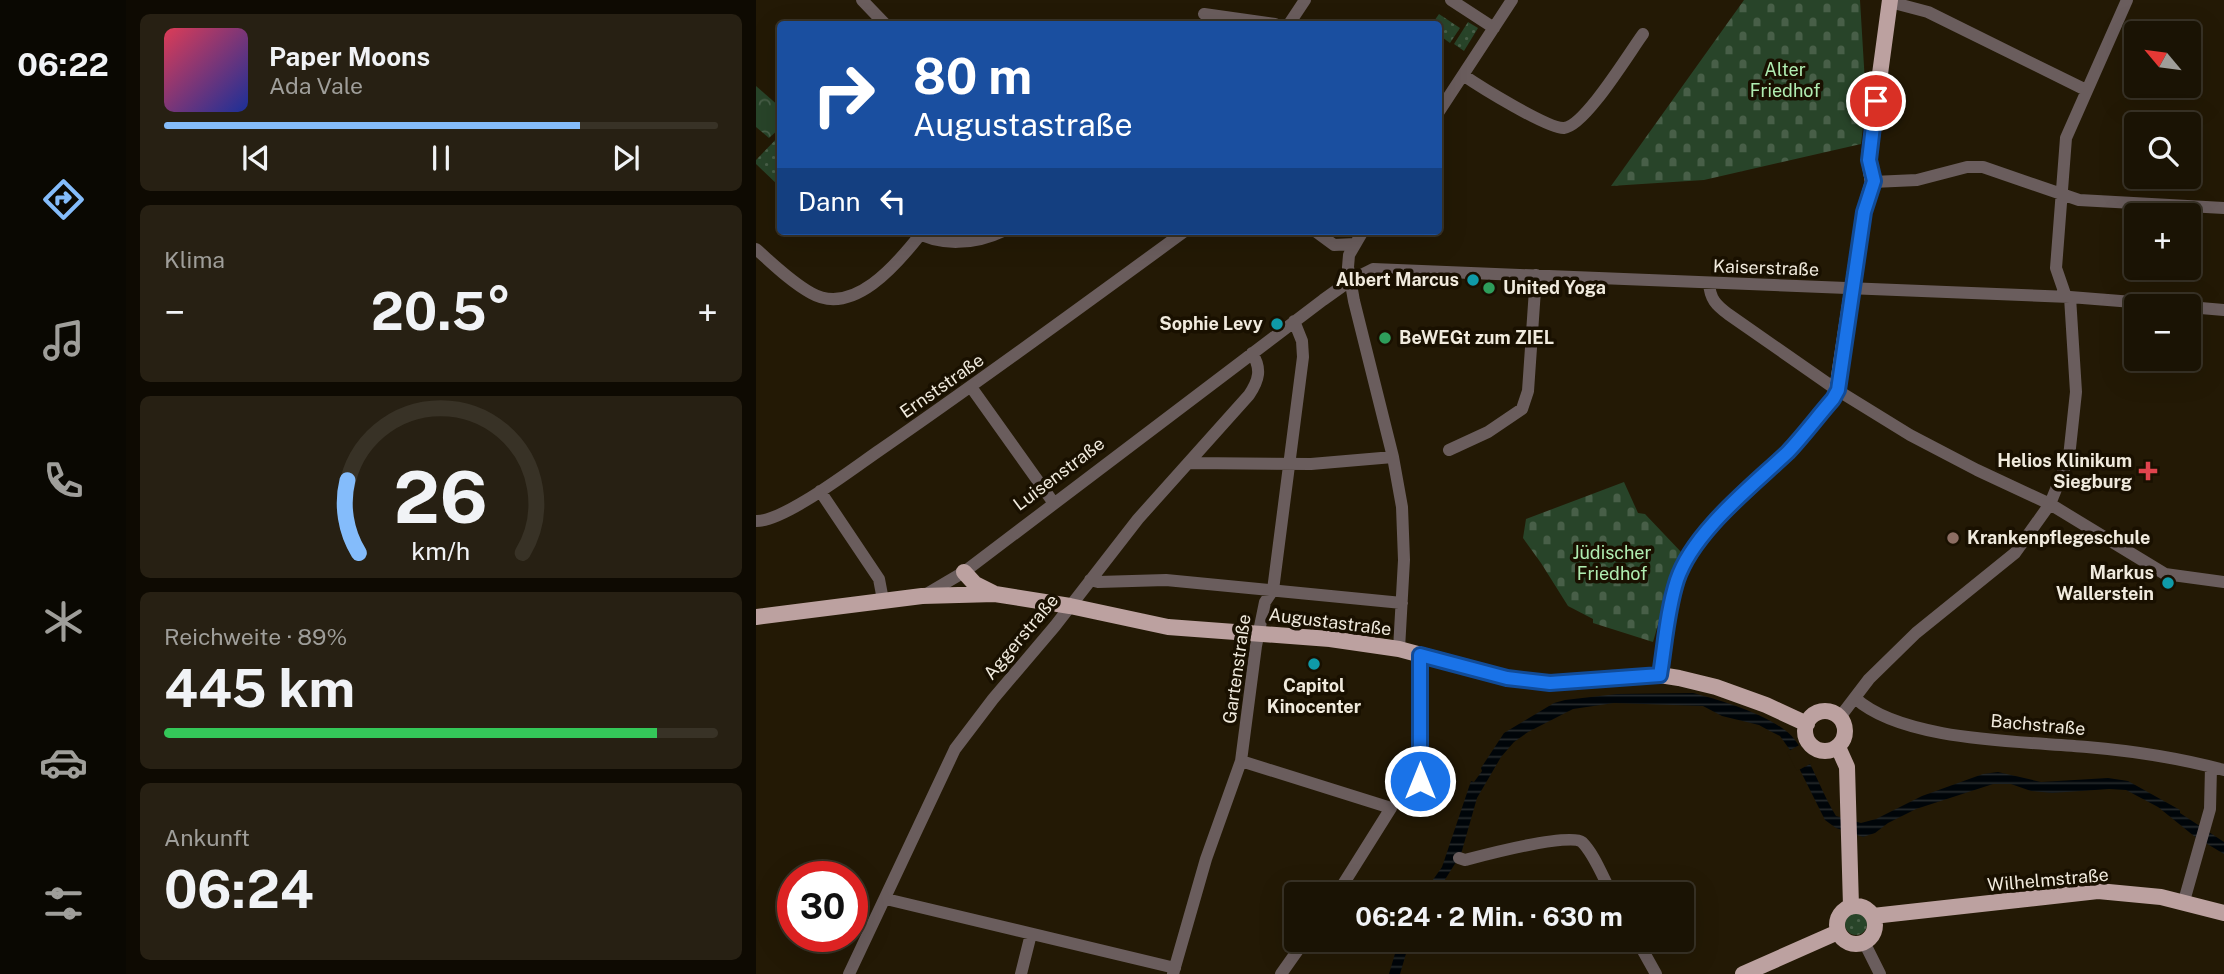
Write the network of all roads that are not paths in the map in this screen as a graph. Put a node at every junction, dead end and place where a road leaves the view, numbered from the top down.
1 (863, 0) edge
2 (1305, 0) edge
3 (1451, 0) edge
4 (1512, 0) edge
5 (2127, 0) edge
6 (1890, 1) edge
7 (1204, 14) dead end
8 (882, 21) edge
9 (1254, 21) edge
10 (1291, 21) edge
11 (1494, 28) junction
12 (1643, 34) dead end
13 (1463, 75) junction
14 (2085, 90) junction
15 (1442, 107) edge
16 (1874, 181) junction
17 (2062, 196) junction
18 (2224, 208) edge
19 (915, 235) edge
20 (924, 235) edge
21 (993, 235) edge
22 (1180, 235) edge
23 (1321, 235) edge
24 (1361, 235) edge
25 (1355, 244) junction
26 (756, 249) edge
27 (1536, 275) junction
28 (1351, 281) junction
29 (1709, 283) junction
30 (1854, 288) junction
31 (2068, 297) junction
32 (2124, 301) edge
33 (2201, 308) edge
34 (2224, 310) edge
35 (1294, 321) junction
36 (1252, 353) junction
37 (971, 387) junction
38 (1838, 390) junction
39 (1449, 450) dead end
40 (1393, 457) junction
41 (1190, 463) junction
42 (1290, 464) junction
43 (820, 491) junction
44 (1053, 502) junction
45 (2050, 503) junction
46 (756, 521) edge
47 (964, 572) junction
48 (1090, 580) junction
49 (2224, 582) edge
50 (1273, 590) junction
51 (995, 594) junction
52 (922, 596) junction
53 (883, 600) junction
54 (1402, 603) junction
55 (1070, 606) junction
56 (756, 618) edge
57 (1258, 633) junction
58 (1399, 649) junction
59 (1420, 655) junction
60 (1660, 675) junction
61 (1856, 698) junction
62 (1840, 718) junction
63 (1807, 724) junction
64 (1838, 747) junction
65 (1241, 761) junction
66 (2218, 768) edge
67 (1420, 781) dead end
68 (1459, 858) dead end
69 (1344, 882) edge
70 (1605, 882) edge
71 (886, 899) junction
72 (2184, 901) junction
73 (1851, 906) junction
74 (2224, 913) edge
75 (1873, 916) junction
76 (1838, 932) junction
77 (1031, 934) junction
78 (1864, 942) junction
79 (1296, 952) edge
80 (1644, 952) edge
81 (1174, 971) edge
82 (849, 974) edge
83 (1021, 974) edge
84 (1280, 974) edge
85 (1656, 974) edge
86 (1743, 974) edge
87 (1880, 974) edge

1 - 8 street
2 - 10 street
3 - 11 street
4 - 11 street
5 - 14 street
6 - 14 street
6 - 16 main road
7 - 9 street
11 - 13 street
12 - 13 street
13 - 15 street
14 - 17 street
16 - 17 street
16 - 30 main road
17 - 18 street
17 - 31 street
19 - 26 street
20 - 21 street
22 - 37 street, Ernststraße
23 - 25 street
24 - 25 street
25 - 28 street
27 - 28 street, Kaiserstraße
27 - 29 street, Kaiserstraße
27 - 39 street
28 - 35 street, Luisenstraße
28 - 40 street
29 - 30 street, Kaiserstraße
29 - 38 street
30 - 31 street, Kaiserstraße
30 - 38 main road
31 - 32 street, Kaiserstraße
31 - 45 street
33 - 34 street
35 - 36 street, Luisenstraße
35 - 42 street, Gartenstraße
36 - 41 street, Aggerstraße
36 - 44 street, Luisenstraße
37 - 43 street, Ernststraße
37 - 44 street
38 - 45 street
38 - 60 main road
40 - 42 street
40 - 54 street
41 - 42 street
41 - 48 street, Aggerstraße
42 - 50 street, Gartenstraße
43 - 46 street, Ernststraße
43 - 53 street
44 - 47 street, Luisenstraße
45 - 49 street
45 - 61 street
47 - 51 main road, Augustastraße
47 - 52 street, Luisenstraße
48 - 50 street
48 - 55 street, Aggerstraße
50 - 54 street
50 - 57 street, Gartenstraße
51 - 52 main road, Augustastraße
51 - 55 main road, Augustastraße
52 - 53 main road, Luisenstraße
53 - 56 main road, Luisenstraße
54 - 58 street
55 - 57 main road, Augustastraße
55 - 71 street, Aggerstraße
57 - 58 main road, Augustastraße
57 - 65 street, Gartenstraße
58 - 59 main road, Augustastraße
59 - 60 main road, Augustastraße
59 - 67 street
60 - 63 main road, Augustastraße
61 - 62 street
61 - 66 street, Bachstraße
62 - 63 main road
62 - 64 main road
63 - 64 main road
64 - 73 main road
65 - 69 street
65 - 81 street, Gartenstraße
66 - 72 street
68 - 70 street
71 - 77 street
71 - 82 street, Aggerstraße
72 - 74 main road, Wilhelmstraße
72 - 75 main road, Wilhelmstraße
73 - 75 main road
73 - 76 main road
75 - 78 main road
76 - 78 main road
76 - 86 main road
77 - 81 street
77 - 83 street
78 - 87 street
79 - 84 street
80 - 85 street

